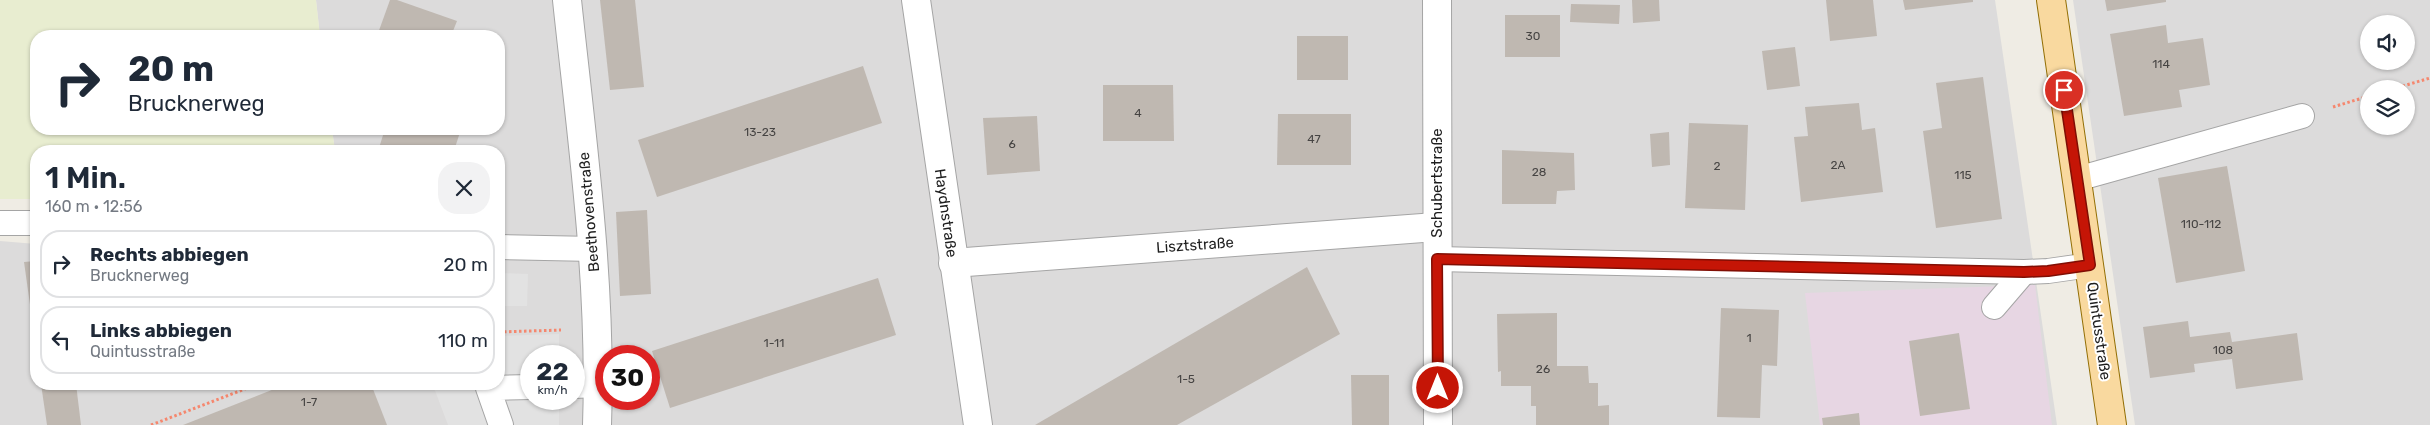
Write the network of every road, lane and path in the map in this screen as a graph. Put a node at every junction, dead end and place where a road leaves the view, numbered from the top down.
1 (567, 0) edge
2 (916, 0) edge
3 (1437, 0) edge
4 (2051, 0) edge
5 (2430, 78) edge
6 (2415, 82) edge
7 (2302, 116) dead end
8 (2077, 179) junction
9 (0, 223) edge
10 (30, 223) edge
11 (1436, 227) junction
12 (505, 247) edge
13 (594, 249) junction
14 (1437, 259) junction
15 (953, 263) junction
16 (2090, 265) junction
17 (2024, 272) junction
18 (1994, 307) dead end
19 (596, 328) junction
20 (505, 332) edge
21 (586, 386) edge
22 (520, 387) edge
23 (505, 388) edge
24 (242, 390) edge
25 (489, 390) edge
26 (151, 425) edge
27 (501, 425) edge
28 (597, 425) edge
29 (978, 425) edge
30 (1438, 425) edge
31 (2112, 425) edge

1 - 13 street, Beethovenstraße
2 - 15 street, Haydnstraße
3 - 11 street, Schubertstraße
4 - 8 main road, Quintusstraße
5 - 6 path
7 - 8 lane
8 - 16 main road, Quintusstraße
9 - 10 lane
11 - 14 street, Schubertstraße
11 - 15 street, Lisztstraße
12 - 13 lane
13 - 19 street, Beethovenstraße
14 - 17 lane
14 - 30 street, Schubertstraße
15 - 29 street, Haydnstraße
16 - 17 lane
16 - 31 main road, Quintusstraße
17 - 18 lane
19 - 20 path
19 - 21 street, Beethovenstraße
21 - 28 street, Beethovenstraße
22 - 23 lane
24 - 26 path
25 - 27 lane

